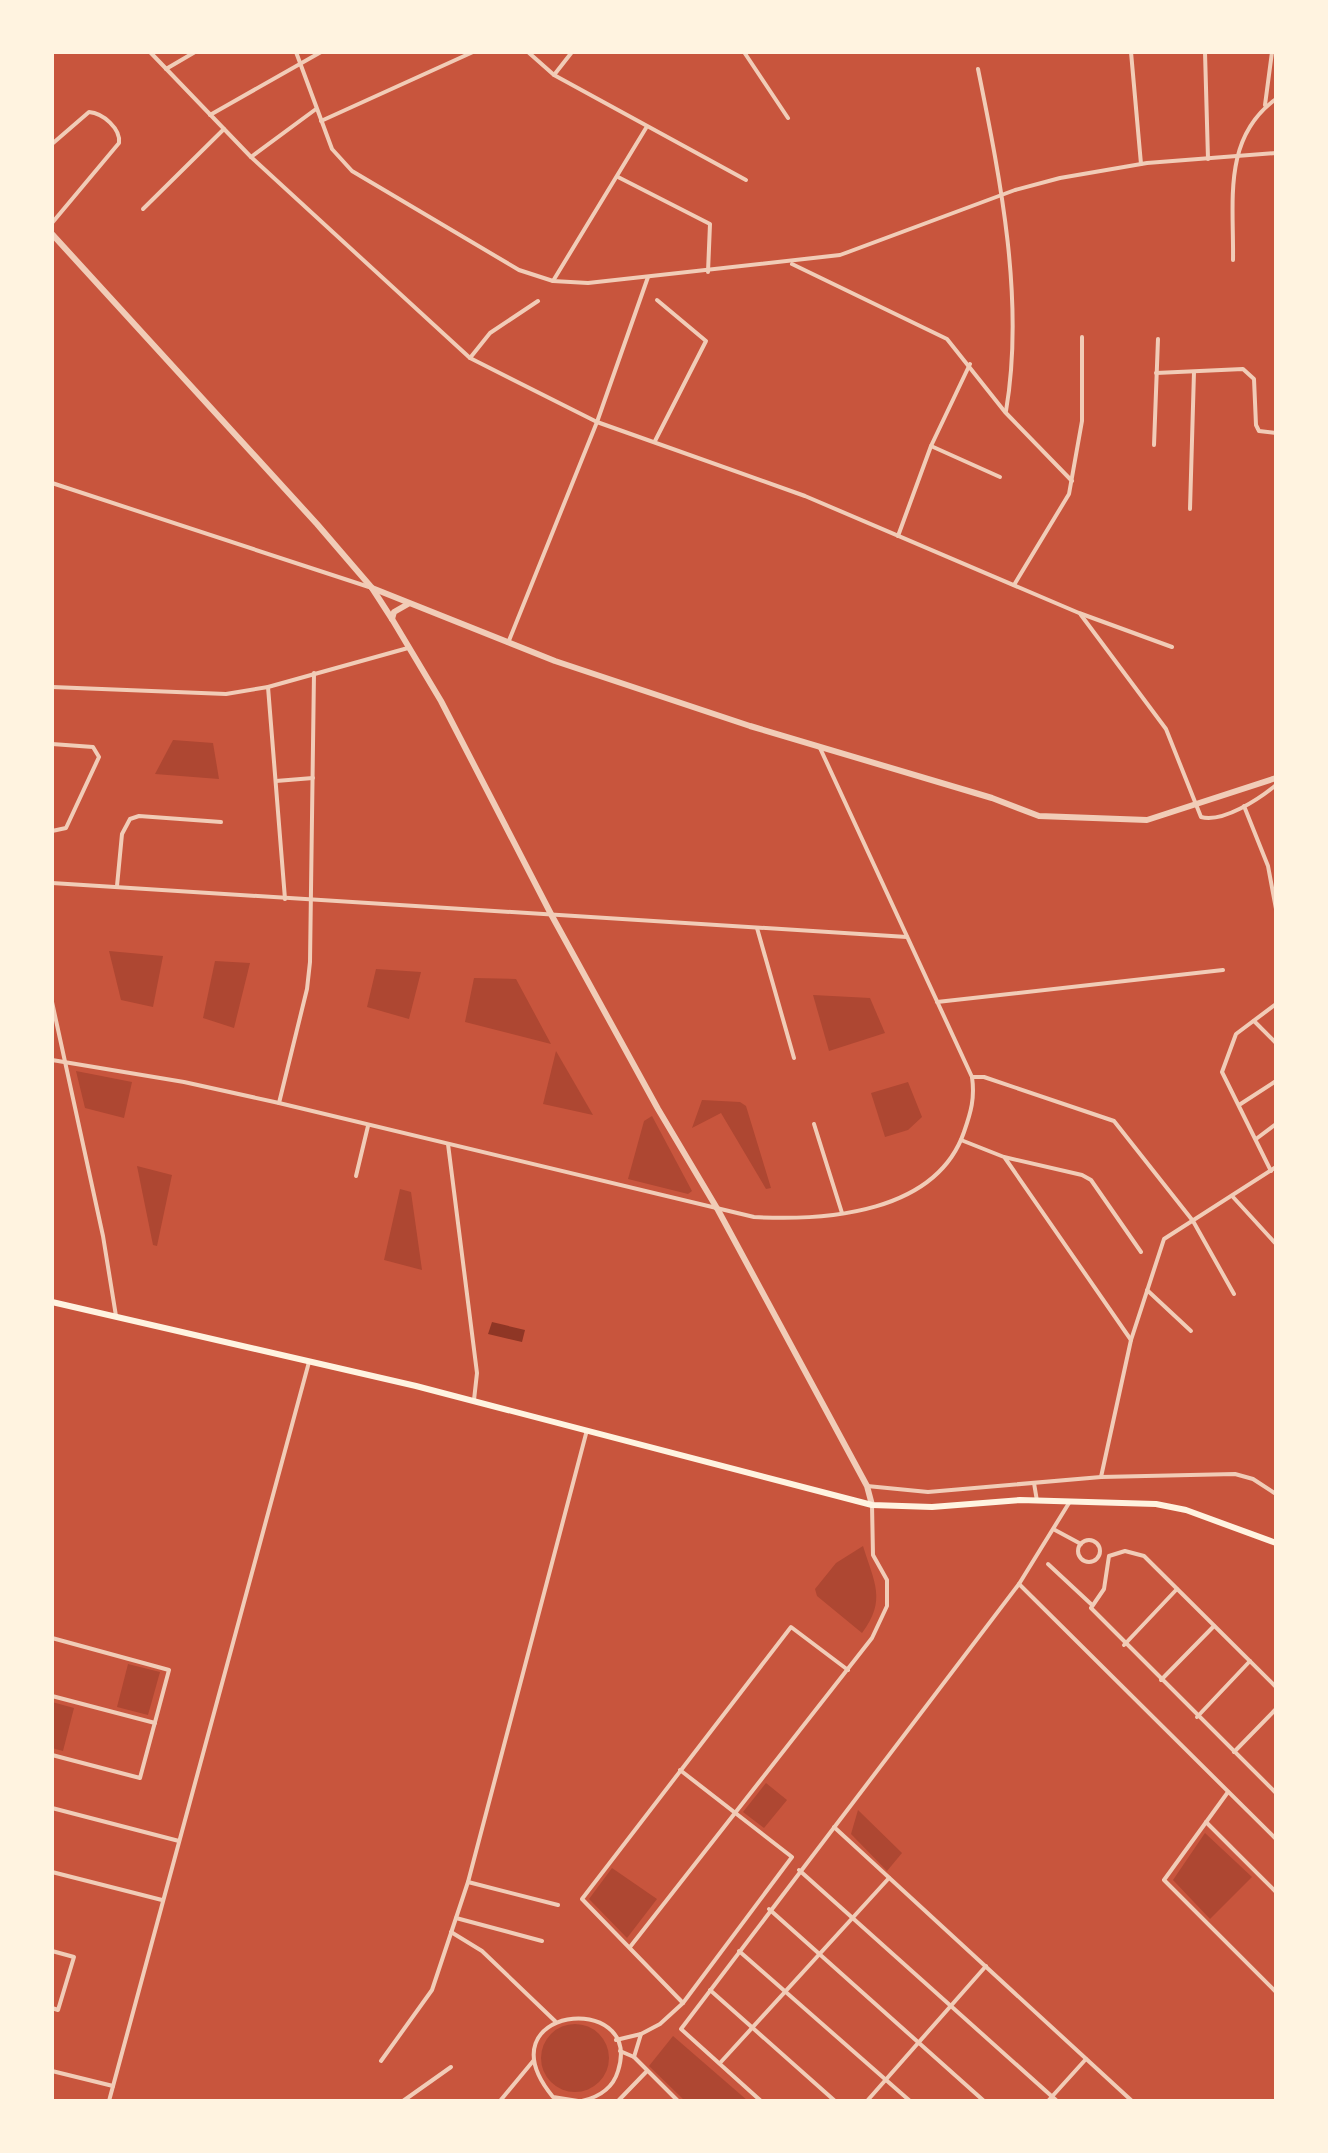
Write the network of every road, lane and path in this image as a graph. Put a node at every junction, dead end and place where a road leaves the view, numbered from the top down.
1 (150, 52) edge
2 (195, 52) edge
3 (296, 52) edge
4 (321, 52) edge
5 (473, 52) edge
6 (528, 52) edge
7 (572, 52) edge
8 (744, 52) edge
9 (1131, 52) edge
10 (1205, 52) edge
11 (1272, 52) edge
12 (300, 61) junction
13 (166, 69) junction
14 (978, 69) dead end
15 (554, 75) junction
16 (1276, 99) edge
17 (1265, 107) junction
18 (316, 109) junction
19 (210, 115) junction
20 (788, 118) dead end
21 (321, 121) junction
22 (646, 128) junction
23 (224, 129) junction
24 (52, 144) edge
25 (1276, 153) edge
26 (251, 157) junction
27 (1234, 158) junction
28 (1208, 159) junction
29 (1141, 164) junction
30 (618, 177) junction
31 (746, 180) dead end
32 (1004, 195) junction
33 (143, 209) dead end
34 (52, 223) edge
35 (52, 234) edge
36 (1233, 260) dead end
37 (790, 263) junction
38 (708, 272) junction
39 (648, 277) junction
40 (553, 281) junction
41 (657, 300) dead end
42 (538, 301) dead end
43 (1082, 337) dead end
44 (1158, 339) dead end
45 (470, 358) junction
46 (970, 364) junction
47 (1194, 372) junction
48 (1156, 373) junction
49 (1005, 412) junction
50 (597, 422) junction
51 (1276, 433) edge
52 (655, 441) junction
53 (1154, 445) dead end
54 (931, 446) junction
55 (1000, 477) dead end
56 (1072, 481) junction
57 (52, 483) edge
58 (1190, 509) dead end
59 (898, 536) junction
60 (1014, 585) junction
61 (372, 588) junction
62 (408, 604) junction
63 (1079, 613) junction
64 (392, 619) junction
65 (508, 643) junction
66 (1172, 647) dead end
67 (410, 648) junction
68 (314, 673) junction
69 (52, 687) edge
70 (268, 687) junction
71 (52, 744) edge
72 (819, 746) junction
73 (313, 778) junction
74 (1276, 778) edge
75 (275, 781) junction
76 (1276, 785) edge
77 (1194, 805) junction
78 (1244, 806) junction
79 (221, 822) dead end
80 (52, 831) edge
81 (52, 883) edge
82 (117, 887) junction
83 (285, 899) junction
84 (312, 901) junction
85 (1276, 909) edge
86 (552, 916) junction
87 (757, 928) junction
88 (907, 937) junction
89 (1223, 970) dead end
90 (52, 1002) edge
91 (937, 1002) junction
92 (1276, 1004) edge
93 (1254, 1021) junction
94 (1276, 1043) edge
95 (794, 1058) dead end
96 (52, 1060) edge
97 (65, 1061) junction
98 (972, 1077) junction
99 (1276, 1081) edge
100 (279, 1103) junction
101 (1239, 1105) junction
102 (814, 1124) dead end
103 (1276, 1124) edge
104 (368, 1126) junction
105 (1256, 1139) junction
106 (961, 1140) junction
107 (448, 1144) junction
108 (1004, 1157) junction
109 (1273, 1169) edge
110 (356, 1176) dead end
111 (1233, 1197) junction
112 (718, 1210) junction
113 (842, 1213) junction
114 (1193, 1221) junction
115 (1276, 1244) edge
116 (1141, 1252) dead end
117 (1147, 1290) junction
118 (1234, 1294) dead end
119 (52, 1302) edge
120 (116, 1318) junction
121 (1191, 1331) dead end
122 (1131, 1340) junction
123 (309, 1362) junction
124 (474, 1401) junction
125 (587, 1430) junction
126 (1101, 1477) junction
127 (1034, 1483) junction
128 (867, 1486) junction
129 (1276, 1494) edge
130 (1037, 1501) junction
131 (1069, 1503) junction
132 (872, 1505) junction
133 (1055, 1530) junction
134 (1276, 1543) edge
135 (1081, 1544) junction
136 (1098, 1554) junction
137 (1108, 1559) junction
138 (1048, 1564) dead end
139 (1019, 1584) junction
140 (1177, 1589) junction
141 (1091, 1604) junction
142 (1214, 1626) junction
143 (52, 1638) edge
144 (1124, 1645) junction
145 (1250, 1661) junction
146 (848, 1670) junction
147 (1161, 1680) junction
148 (1276, 1687) edge
149 (52, 1696) edge
150 (1276, 1709) edge
151 (1197, 1717) junction
152 (155, 1723) junction
153 (1234, 1752) junction
154 (52, 1755) edge
155 (680, 1770) junction
156 (1274, 1789) edge
157 (1228, 1792) junction
158 (52, 1808) edge
159 (737, 1812) junction
160 (1206, 1822) junction
161 (834, 1827) junction
162 (1276, 1829) edge
163 (1271, 1834) junction
164 (1276, 1839) edge
165 (179, 1841) junction
166 (799, 1870) junction
167 (52, 1872) edge
168 (889, 1878) junction
169 (468, 1882) junction
170 (1276, 1892) edge
171 (163, 1900) junction
172 (558, 1905) dead end
173 (769, 1909) junction
174 (456, 1918) junction
175 (852, 1918) junction
176 (451, 1932) junction
177 (542, 1941) dead end
178 (630, 1947) junction
179 (52, 1951) edge
180 (739, 1951) junction
181 (819, 1954) junction
182 (986, 1966) junction
183 (710, 1990) junction
184 (785, 1991) junction
185 (1276, 1992) edge
186 (683, 2003) junction
187 (951, 2006) junction
188 (52, 2008) edge
189 (555, 2021) junction
190 (752, 2027) junction
191 (641, 2034) junction
192 (616, 2040) junction
193 (919, 2043) junction
194 (620, 2051) junction
195 (634, 2057) junction
196 (1086, 2059) junction
197 (534, 2060) junction
198 (381, 2061) dead end
199 (720, 2063) junction
200 (451, 2067) dead end
201 (648, 2070) junction
202 (52, 2071) edge
203 (886, 2080) junction
204 (113, 2086) junction
205 (551, 2099) edge
206 (1052, 2100) edge
207 (109, 2101) edge
208 (403, 2101) edge
209 (500, 2101) edge
210 (570, 2101) edge
211 (580, 2101) edge
212 (618, 2101) edge
213 (678, 2101) edge
214 (761, 2101) edge
215 (835, 2101) edge
216 (867, 2101) edge
217 (910, 2101) edge
218 (984, 2101) edge
219 (1132, 2101) edge

1 - 13 street
2 - 13 street
3 - 12 street
4 - 12 street
5 - 21 street
6 - 15 street
7 - 15 street
8 - 20 street
9 - 29 street
10 - 28 street
11 - 17 street
12 - 18 street
12 - 19 street
13 - 19 street
14 - 32 street
15 - 22 street
16 - 17 street
17 - 27 street
18 - 21 street
18 - 26 street
19 - 23 street
21 - 40 street
22 - 30 street
22 - 31 street
23 - 26 street
23 - 33 street
24 - 34 street
25 - 27 street
26 - 45 street
27 - 28 street
27 - 36 street
28 - 29 street
29 - 32 street
30 - 38 street
30 - 40 street
32 - 37 street
32 - 49 street
35 - 61 street
37 - 38 street
37 - 46 street
38 - 39 street
39 - 40 street
39 - 50 street
41 - 52 street
42 - 45 street
43 - 56 street
44 - 48 street
45 - 50 street
46 - 49 street
46 - 54 street
47 - 48 street
47 - 51 street
47 - 58 street
48 - 53 street
49 - 56 street
50 - 52 street
50 - 65 street
52 - 59 street
54 - 55 street
54 - 59 street
56 - 60 street
57 - 61 street
59 - 60 street
60 - 63 street
61 - 62 street
61 - 64 street
62 - 64 street
62 - 65 street
63 - 66 street
63 - 77 street
64 - 67 street
65 - 72 street
67 - 68 street
67 - 86 street
68 - 70 street
68 - 73 street
69 - 70 street
70 - 75 street
71 - 80 street
72 - 77 street
72 - 88 street
73 - 75 street
73 - 84 street
74 - 77 street
75 - 83 street
76 - 78 street
77 - 78 street
78 - 85 street
79 - 82 street
81 - 82 street
82 - 83 street
83 - 84 street
84 - 86 street
84 - 100 street
86 - 87 street
86 - 112 street
87 - 88 street
87 - 95 street
88 - 91 street
89 - 91 street
90 - 97 street
91 - 98 street
92 - 93 street
93 - 94 street
93 - 101 street
96 - 97 street
97 - 100 street
97 - 120 street
98 - 106 street
98 - 114 street
99 - 101 street
100 - 104 street
101 - 105 street
102 - 113 street
103 - 105 street
104 - 107 street
104 - 110 street
105 - 109 street
106 - 108 street
106 - 113 street
107 - 112 street
107 - 124 street
108 - 116 street
108 - 122 street
109 - 111 street
111 - 114 street
111 - 115 street
112 - 113 street
112 - 128 street
114 - 117 street
114 - 118 street
117 - 121 street
117 - 122 street
119 - 120 main road
120 - 123 main road
122 - 126 street
123 - 124 main road
123 - 165 street
124 - 125 main road
125 - 132 main road
125 - 169 street
126 - 127 street
126 - 129 street
127 - 128 street
127 - 130 street
128 - 132 street
130 - 131 main road
130 - 132 main road
131 - 133 street
131 - 134 main road
132 - 146 street
133 - 135 street
133 - 139 street
135 - 136 street
135 - 136 street
136 - 137 street
137 - 140 street
137 - 141 street
138 - 141 street
139 - 157 street
139 - 161 street
140 - 142 street
140 - 144 street
141 - 144 street
142 - 145 street
142 - 147 street
143 - 152 street
144 - 147 street
145 - 148 street
145 - 151 street
146 - 155 street
146 - 159 street
147 - 151 street
149 - 152 street
150 - 153 street
151 - 153 street
152 - 154 street
153 - 156 street
155 - 159 street
155 - 178 street
157 - 160 street
157 - 163 street
158 - 165 street
159 - 178 street
159 - 186 street
160 - 170 street
160 - 185 street
161 - 166 street
161 - 168 street
162 - 163 street
163 - 164 street
165 - 171 street
166 - 173 street
166 - 175 street
167 - 171 street
168 - 175 street
168 - 182 street
169 - 172 street
169 - 174 street
171 - 204 street
173 - 180 street
173 - 181 street
174 - 176 street
174 - 177 street
175 - 181 street
175 - 187 street
176 - 189 street
176 - 198 street
178 - 186 street
179 - 188 street
180 - 183 street
180 - 184 street
181 - 184 street
181 - 193 street
182 - 187 street
182 - 196 street
183 - 190 street
183 - 199 street
184 - 190 street
184 - 203 street
186 - 191 street
187 - 193 street
187 - 206 street
189 - 192 street
189 - 197 street
190 - 199 street
190 - 215 street
191 - 192 street
191 - 195 street
192 - 194 street
193 - 203 street
193 - 218 street
194 - 195 street
194 - 211 street
195 - 201 street
196 - 206 street
196 - 219 street
197 - 205 street
197 - 209 street
199 - 214 street
200 - 208 street
201 - 212 street
201 - 213 street
202 - 204 street
203 - 216 street
203 - 217 street
204 - 207 street
205 - 210 street
210 - 211 street

